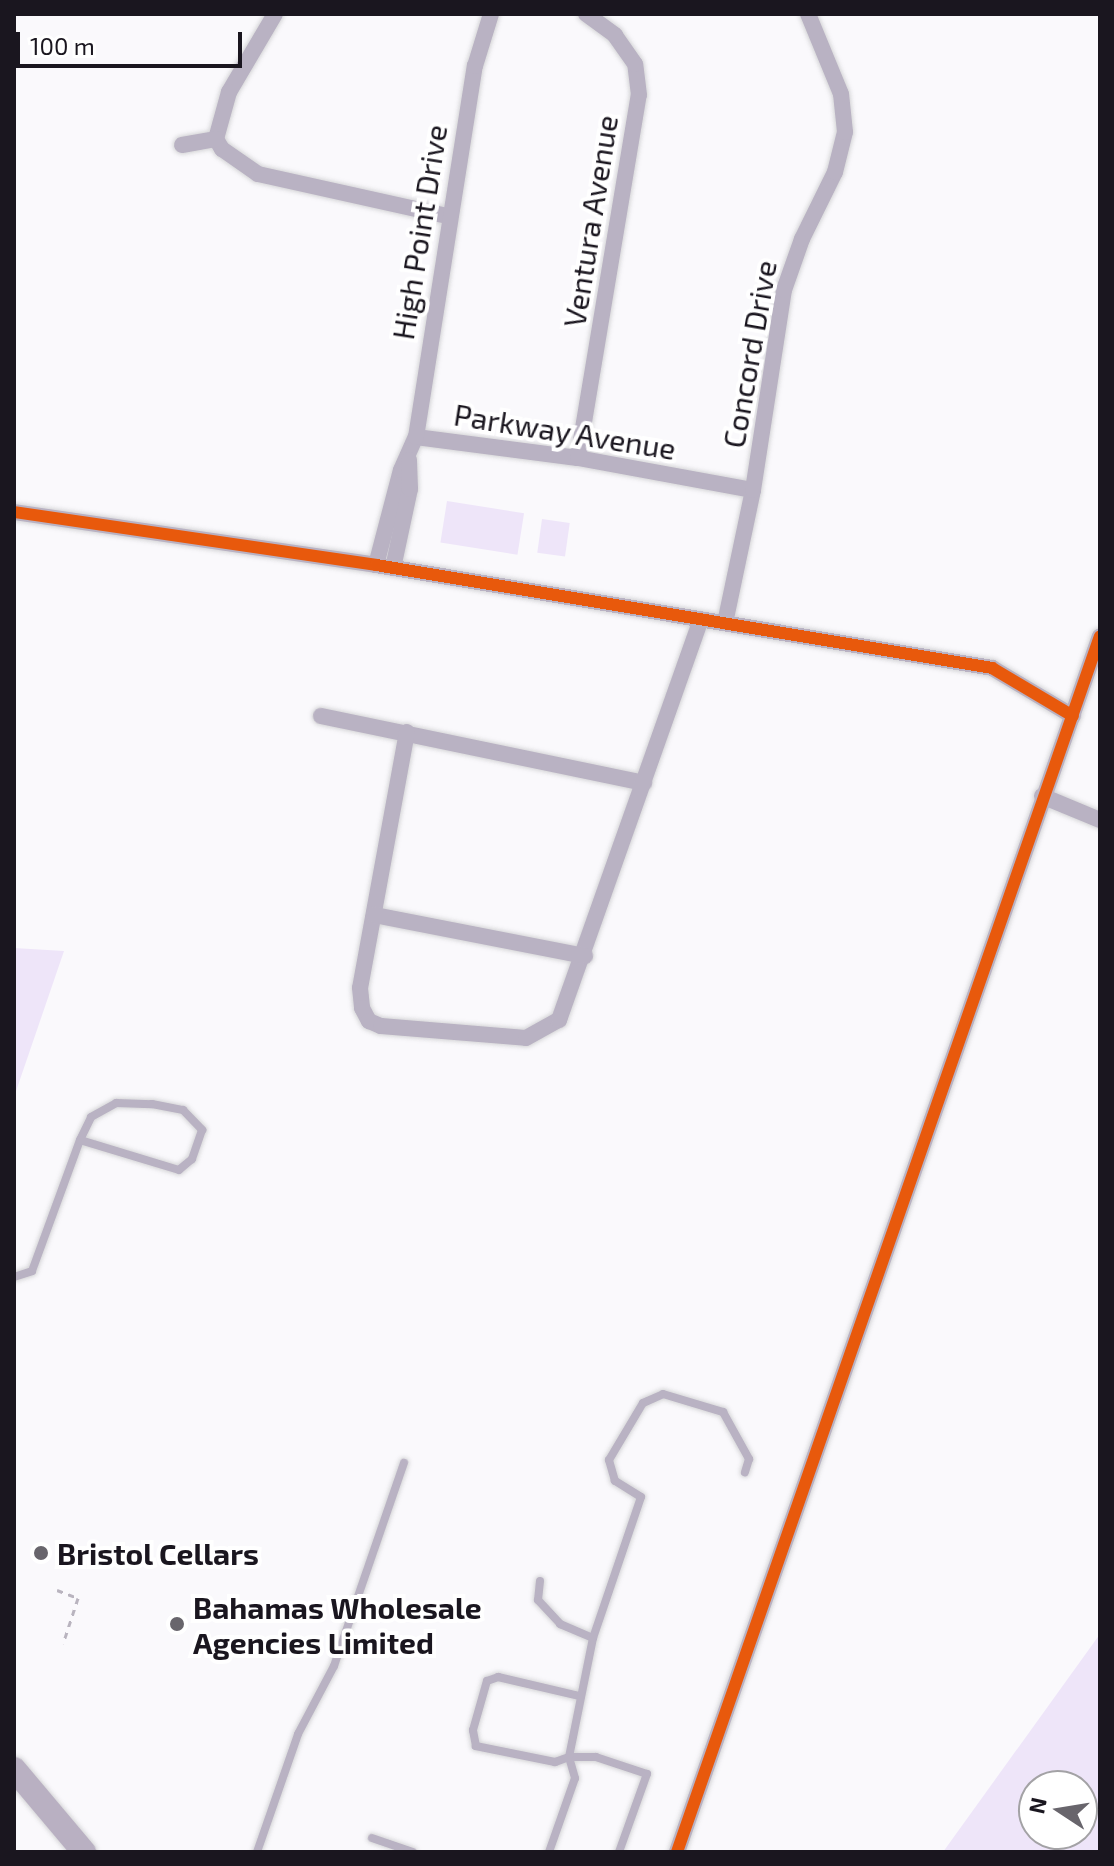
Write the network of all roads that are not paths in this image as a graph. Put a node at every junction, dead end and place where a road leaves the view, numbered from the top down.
1 (275, 14) edge
2 (491, 14) edge
3 (586, 14) edge
4 (808, 14) edge
5 (216, 139) junction
6 (182, 145) dead end
7 (448, 216) junction
8 (416, 437) junction
9 (578, 458) junction
10 (409, 460) junction
11 (753, 490) junction
12 (14, 512) edge
13 (376, 565) junction
14 (393, 568) junction
15 (701, 619) junction
16 (725, 623) junction
17 (1100, 636) edge
18 (321, 716) dead end
19 (1073, 716) junction
20 (407, 732) junction
21 (644, 783) junction
22 (1042, 796) junction
23 (1100, 820) edge
24 (374, 915) junction
25 (585, 956) junction
26 (80, 1140) junction
27 (14, 1277) edge
28 (404, 1463) dead end
29 (745, 1472) dead end
30 (540, 1581) dead end
31 (593, 1638) junction
32 (579, 1696) junction
33 (569, 1757) junction
34 (14, 1769) edge
35 (372, 1838) dead end
36 (84, 1852) edge
37 (257, 1852) edge
38 (413, 1852) edge
39 (549, 1852) edge
40 (619, 1852) edge
41 (677, 1852) edge

1 - 5 street
2 - 7 street, High Point Drive
3 - 9 street, Ventura Avenue
4 - 11 street, Concord Drive
5 - 6 street
5 - 7 street
7 - 8 street, High Point Drive
8 - 9 street, Parkway Avenue
8 - 10 street, High Point Drive
9 - 11 street, Parkway Avenue
10 - 13 street, High Point Drive
10 - 14 street, High Point Drive
11 - 16 street, Concord Drive
12 - 13 street
13 - 14 street
14 - 15 street
15 - 16 street
15 - 21 street
16 - 19 street
17 - 19 street
18 - 20 street
19 - 22 street
20 - 21 street
20 - 24 street
21 - 25 street
22 - 23 street
22 - 41 street
24 - 25 street
24 - 25 street
26 - 26 lane
26 - 27 lane
28 - 37 lane
29 - 31 lane
30 - 31 lane
31 - 32 lane
32 - 33 lane
32 - 33 lane
33 - 39 lane
33 - 40 lane
34 - 36 main road
35 - 38 lane

